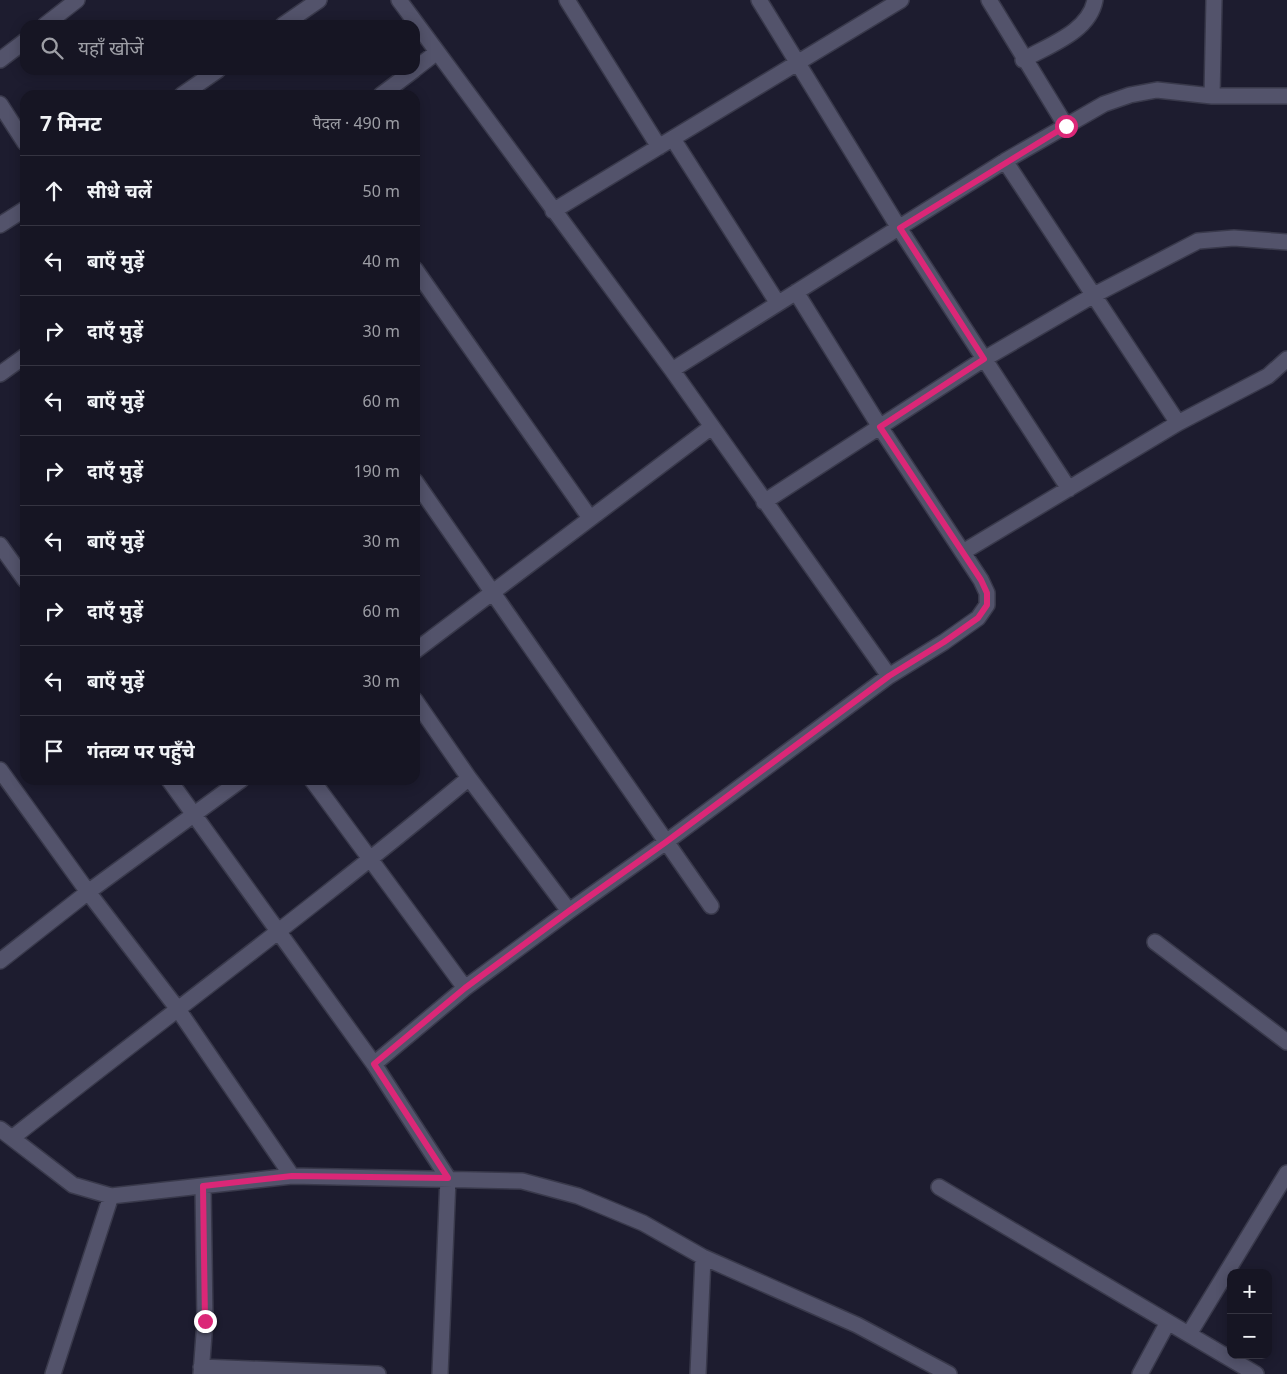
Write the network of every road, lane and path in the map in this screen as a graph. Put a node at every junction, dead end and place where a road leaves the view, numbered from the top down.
1 (76, 0) edge
2 (319, 0) edge
3 (399, 0) edge
4 (567, 0) edge
5 (760, 0) edge
6 (901, 0) edge
7 (989, 0) edge
8 (1095, 0) edge
9 (1214, 0) edge
10 (51, 20) edge
11 (290, 20) edge
12 (414, 20) edge
13 (420, 29) edge
14 (20, 44) edge
15 (437, 52) junction
16 (0, 60) edge
17 (1024, 60) junction
18 (800, 63) junction
19 (420, 65) edge
20 (211, 75) edge
21 (406, 75) edge
22 (189, 90) edge
23 (387, 90) edge
24 (1212, 96) junction
25 (1287, 96) edge
26 (0, 104) edge
27 (1066, 126) junction
28 (20, 135) edge
29 (673, 139) junction
30 (659, 147) junction
31 (1005, 161) junction
32 (553, 211) junction
33 (20, 212) edge
34 (0, 225) edge
35 (900, 228) junction
36 (1287, 242) edge
37 (420, 276) edge
38 (796, 292) junction
39 (1094, 296) junction
40 (777, 302) junction
41 (984, 359) junction
42 (1287, 360) edge
43 (20, 362) edge
44 (672, 370) junction
45 (0, 374) edge
46 (1178, 423) junction
47 (880, 427) junction
48 (710, 428) junction
49 (420, 488) edge
50 (1069, 489) junction
51 (764, 502) junction
52 (590, 518) junction
53 (0, 545) edge
54 (963, 552) junction
55 (20, 573) edge
56 (492, 591) junction
57 (420, 647) edge
58 (889, 676) junction
59 (420, 707) edge
60 (0, 770) edge
61 (469, 778) junction
62 (173, 785) edge
63 (234, 785) edge
64 (316, 785) edge
65 (193, 814) junction
66 (666, 842) junction
67 (371, 860) junction
68 (88, 892) junction
69 (711, 906) dead end
70 (569, 911) junction
71 (278, 933) junction
72 (1155, 942) dead end
73 (0, 961) edge
74 (465, 988) junction
75 (177, 1008) junction
76 (1287, 1042) edge
77 (374, 1064) junction
78 (0, 1129) edge
79 (12, 1138) junction
80 (1287, 1173) edge
81 (292, 1176) junction
82 (448, 1178) junction
83 (203, 1186) junction
84 (939, 1187) dead end
85 (111, 1196) junction
86 (703, 1257) junction
87 (1168, 1322) junction
88 (1189, 1334) junction
89 (201, 1370) edge
90 (53, 1374) edge
91 (378, 1374) edge
92 (440, 1374) edge
93 (698, 1374) edge
94 (950, 1374) edge
95 (1140, 1374) edge
96 (1256, 1374) edge

1 - 10 street
2 - 11 street
3 - 12 street
4 - 30 street
5 - 18 street
6 - 18 street
7 - 17 street
8 - 17 street
9 - 24 street
13 - 15 street
14 - 16 street
15 - 19 street
15 - 32 street
17 - 27 street
18 - 29 street
18 - 35 street
20 - 22 street
21 - 23 street
24 - 25 street
24 - 27 street
26 - 28 street
27 - 31 street
29 - 30 street
29 - 40 street
30 - 32 street
31 - 35 street
31 - 39 street
32 - 44 street
33 - 34 street
35 - 38 street
35 - 41 street
36 - 39 street
37 - 52 street
38 - 40 street
38 - 47 street
39 - 41 street
39 - 46 street
40 - 44 street
41 - 47 street
41 - 50 street
42 - 46 street
43 - 45 street
44 - 48 street
46 - 50 street
47 - 51 street
47 - 54 street
48 - 51 street
48 - 52 street
49 - 56 street
50 - 54 street
51 - 58 street
52 - 56 street
53 - 55 street
54 - 58 street
56 - 57 street
56 - 66 street
58 - 66 street
59 - 61 street
60 - 68 street
61 - 67 street
61 - 70 street
62 - 65 street
63 - 65 street
64 - 67 street
65 - 68 street
65 - 71 street
66 - 69 street
66 - 70 street
67 - 71 street
67 - 74 street
68 - 73 street
68 - 75 street
70 - 74 street
71 - 75 street
71 - 77 street
72 - 76 street
74 - 77 street
75 - 79 street
75 - 81 street
77 - 82 street
78 - 79 street
79 - 85 street
80 - 88 street
81 - 82 street
81 - 83 street
82 - 86 street
82 - 92 street
83 - 85 street
83 - 89 street
84 - 87 street
85 - 90 street
86 - 93 street
86 - 94 street
87 - 88 street
87 - 95 street
88 - 96 street
89 - 91 street

